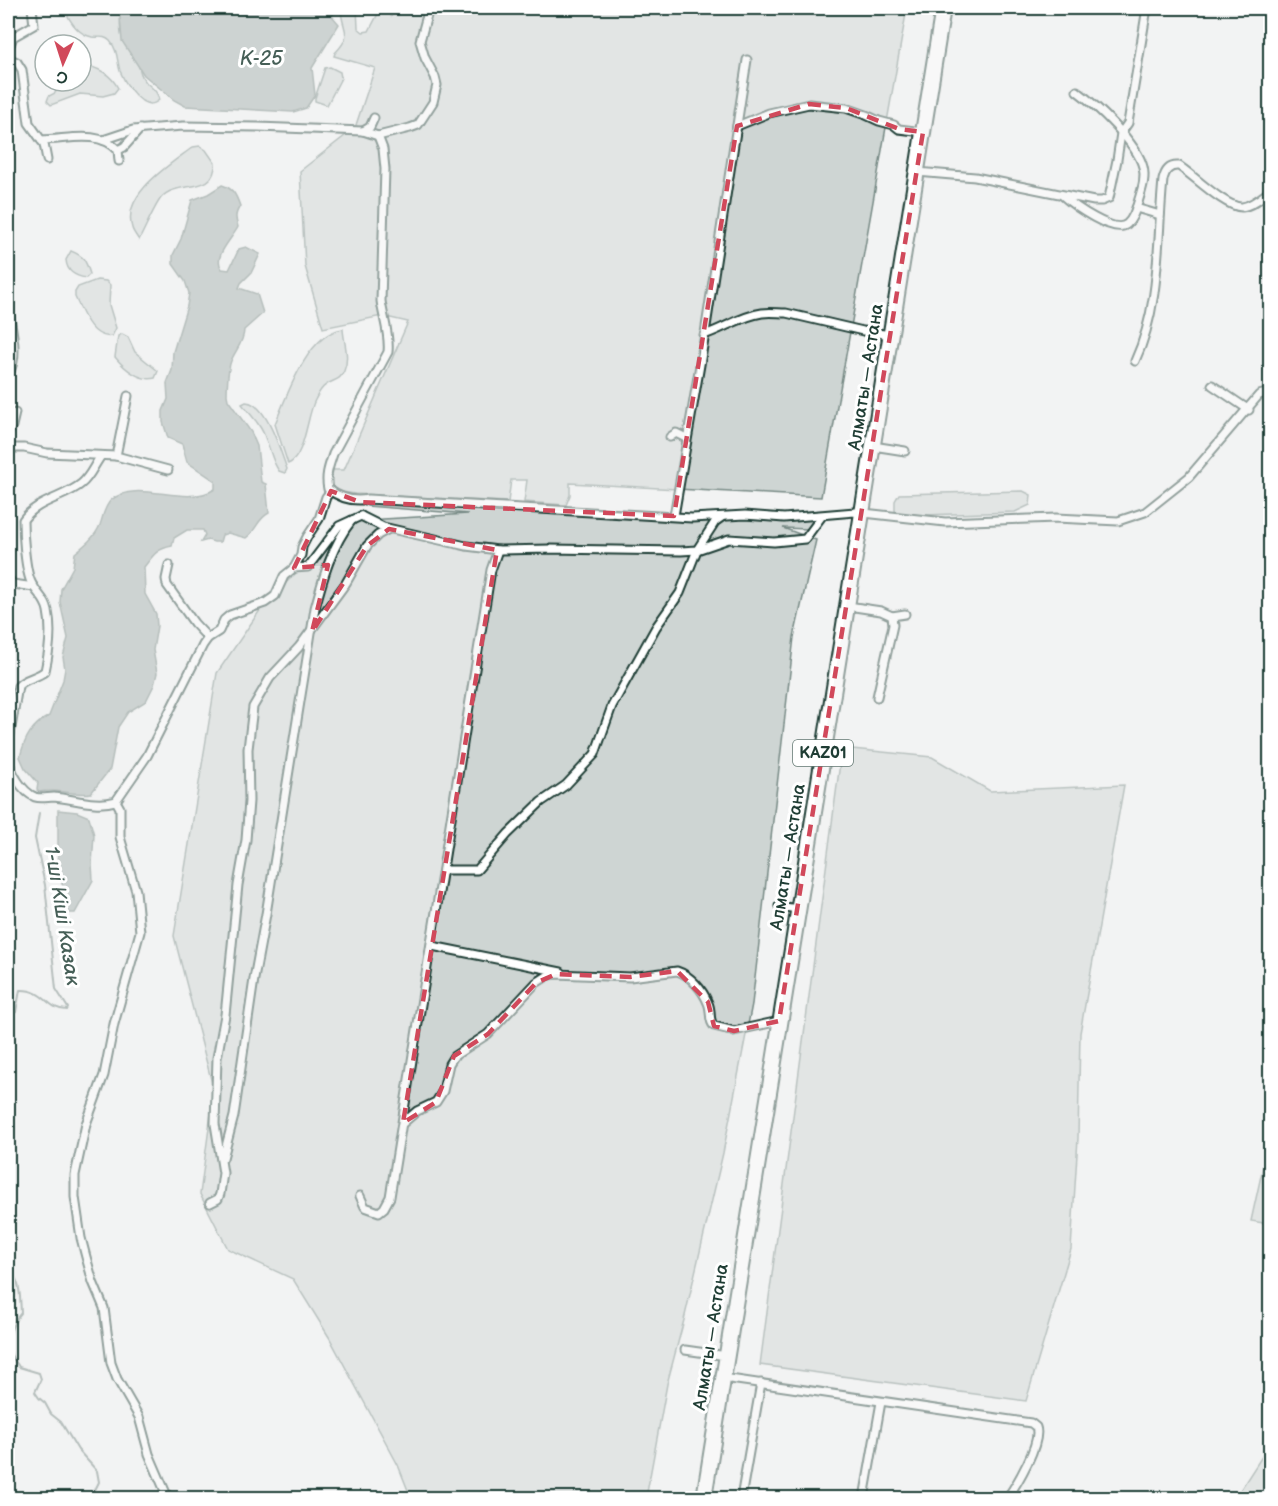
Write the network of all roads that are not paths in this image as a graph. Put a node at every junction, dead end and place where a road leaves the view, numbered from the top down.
1 (32, 8) edge
2 (429, 8) edge
3 (942, 8) edge
4 (1147, 8) edge
5 (9, 40) edge
6 (8, 50) edge
7 (8, 58) edge
8 (747, 60) dead end
9 (1077, 91) dead end
10 (374, 118) dead end
11 (737, 126) junction
12 (140, 129) junction
13 (363, 131) junction
14 (923, 132) junction
15 (1120, 133) junction
16 (378, 136) junction
17 (41, 140) junction
18 (103, 140) junction
19 (118, 150) junction
20 (47, 160) dead end
21 (119, 160) dead end
22 (916, 172) junction
23 (1270, 191) edge
24 (1063, 196) junction
25 (1136, 208) junction
26 (1160, 215) junction
27 (8, 306) edge
28 (704, 335) junction
29 (891, 335) junction
30 (1135, 361) dead end
31 (8, 375) edge
32 (1212, 385) dead end
33 (1270, 393) edge
34 (128, 396) dead end
35 (1249, 410) junction
36 (15, 413) dead end
37 (8, 433) edge
38 (670, 437) dead end
39 (686, 438) junction
40 (873, 446) junction
41 (8, 448) edge
42 (905, 451) dead end
43 (100, 456) junction
44 (116, 456) junction
45 (168, 470) dead end
46 (331, 491) junction
47 (360, 502) junction
48 (863, 513) junction
49 (361, 516) junction
50 (674, 516) junction
51 (822, 516) junction
52 (723, 517) junction
53 (352, 520) junction
54 (389, 529) junction
55 (498, 550) junction
56 (698, 550) junction
57 (169, 566) dead end
58 (294, 568) junction
59 (8, 578) edge
60 (28, 581) junction
61 (848, 606) junction
62 (905, 614) dead end
63 (892, 616) junction
64 (312, 632) junction
65 (208, 638) junction
66 (877, 697) dead end
67 (8, 746) edge
68 (8, 759) edge
69 (116, 801) junction
70 (443, 870) junction
71 (779, 906) dead end
72 (797, 909) junction
73 (432, 946) junction
74 (566, 973) junction
75 (779, 1021) junction
76 (403, 1123) junction
77 (222, 1162) junction
78 (360, 1196) dead end
79 (210, 1203) dead end
80 (685, 1350) dead end
81 (727, 1356) junction
82 (723, 1378) junction
83 (761, 1383) junction
84 (881, 1402) junction
85 (168, 1498) edge
86 (704, 1498) edge
87 (741, 1498) edge
88 (864, 1498) edge
89 (1007, 1498) edge

1 - 5 street
2 - 16 street
3 - 14 highway, Алматы — Астана / KАZ01
4 - 15 street
5 - 6 street
7 - 17 street
8 - 11 street
9 - 15 street
10 - 13 street
11 - 14 street
11 - 28 street
12 - 13 street
12 - 18 street
12 - 19 street
13 - 16 street
14 - 22 highway, Алматы — Астана / KАZ01
15 - 24 street
15 - 25 street
16 - 46 street
17 - 18 street
17 - 20 street
18 - 19 street
19 - 21 street
22 - 24 street
22 - 29 highway, Алматы — Астана / KАZ01
23 - 26 street
24 - 25 street
25 - 26 street
26 - 30 street
27 - 31 street
28 - 29 street
28 - 39 street
29 - 40 highway, Алматы — Астана / KАZ01
32 - 35 street
33 - 35 street
34 - 44 street
35 - 48 street
36 - 37 street
38 - 39 street
39 - 50 street
40 - 42 street
40 - 48 highway, Алматы — Астана / KАZ01
41 - 43 street
43 - 44 street
43 - 60 street
44 - 45 street
46 - 47 street
46 - 58 street
47 - 49 street
47 - 50 street
48 - 51 street
48 - 61 highway, Алматы — Астана / KАZ01
49 - 53 street
49 - 54 street
50 - 52 street
51 - 52 street
51 - 56 street
52 - 56 street
53 - 58 street
53 - 64 street
54 - 55 street
54 - 64 street
55 - 56 street
55 - 70 street
56 - 70 street
57 - 65 street
58 - 65 street
59 - 60 street
60 - 67 street
61 - 63 street
61 - 72 highway, Алматы — Астана / KАZ01
62 - 63 street
63 - 66 street
64 - 77 street
64 - 77 street
65 - 69 street
68 - 69 street
69 - 85 street
70 - 73 street
71 - 72 street
72 - 75 highway, Алматы — Астана / KАZ01
73 - 74 street
73 - 76 street
74 - 75 street
74 - 76 street
75 - 81 highway, Алматы — Астана / KАZ01
76 - 78 street
77 - 79 street
80 - 81 street
81 - 82 highway, Алматы — Астана / KАZ01
82 - 83 street
82 - 86 highway, Алматы — Астана / KАZ01
83 - 84 street
83 - 87 street
84 - 88 street
84 - 89 street

